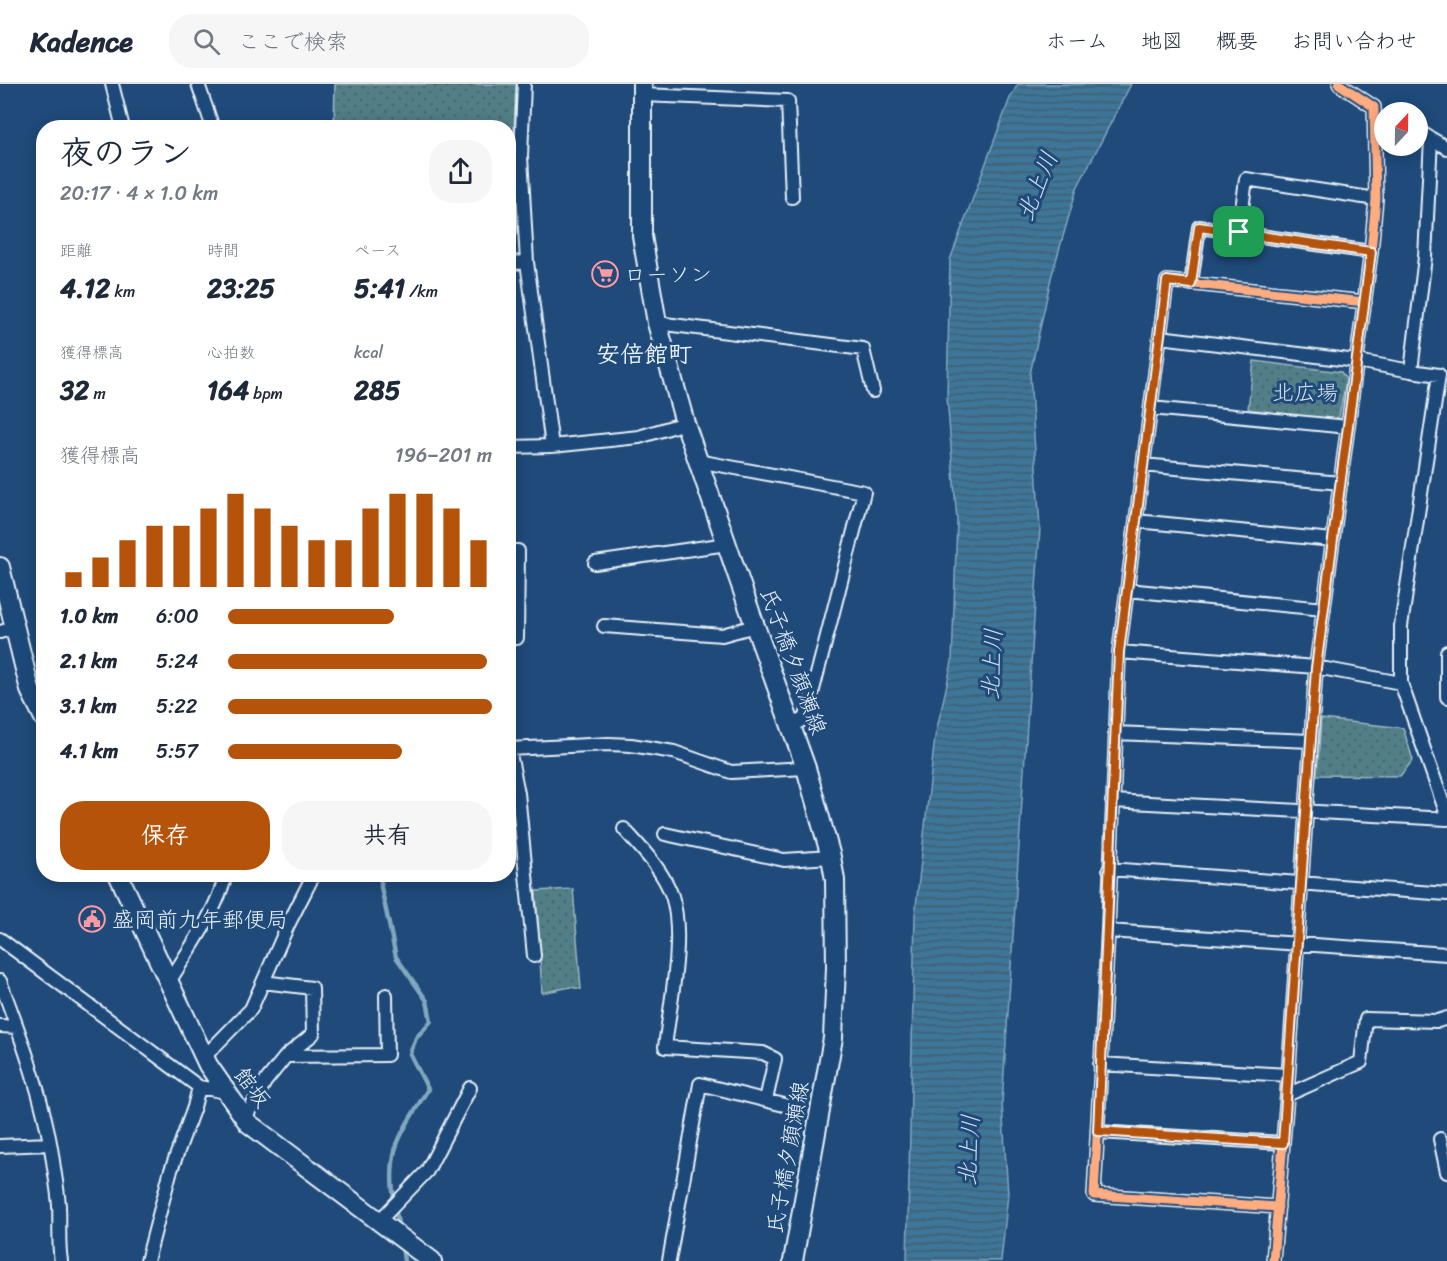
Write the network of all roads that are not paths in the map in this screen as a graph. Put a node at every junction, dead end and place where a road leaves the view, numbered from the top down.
1 (112, 84) edge
2 (198, 84) edge
3 (524, 84) edge
4 (1339, 84) edge
5 (642, 90) edge
6 (1374, 107) edge
7 (121, 120) edge
8 (210, 120) edge
9 (1428, 137) edge
10 (1431, 139) junction
11 (1447, 148) edge
12 (1377, 156) edge
13 (792, 197) dead end
14 (1376, 199) junction
15 (1239, 232) junction
16 (1371, 252) junction
17 (527, 262) junction
18 (516, 263) edge
19 (1191, 284) junction
20 (1365, 302) junction
21 (657, 323) junction
22 (1160, 337) junction
23 (1357, 361) junction
24 (1411, 371) junction
25 (873, 391) dead end
26 (1151, 408) junction
27 (685, 423) junction
28 (1348, 427) junction
29 (516, 447) edge
30 (552, 447) junction
31 (698, 461) junction
32 (1143, 465) junction
33 (1341, 483) junction
34 (1136, 521) junction
35 (1333, 540) junction
36 (727, 544) junction
37 (516, 551) edge
38 (595, 563) dead end
39 (0, 567) edge
40 (1127, 590) junction
41 (1324, 609) junction
42 (604, 626) dead end
43 (755, 626) junction
44 (7, 630) edge
45 (516, 638) edge
46 (1119, 652) junction
47 (1447, 652) edge
48 (1316, 668) junction
49 (1401, 683) junction
50 (36, 685) edge
51 (1447, 697) edge
52 (792, 727) junction
53 (1115, 733) junction
54 (1311, 741) junction
55 (516, 749) edge
56 (807, 768) junction
57 (516, 783) edge
58 (1112, 801) junction
59 (1306, 812) junction
60 (1447, 817) edge
61 (624, 829) dead end
62 (665, 834) dead end
63 (831, 857) junction
64 (1109, 869) junction
65 (122, 882) edge
66 (224, 882) edge
67 (310, 882) edge
68 (1301, 883) junction
69 (1447, 894) edge
70 (1108, 931) junction
71 (0, 939) edge
72 (1297, 943) junction
73 (1447, 953) edge
74 (534, 956) dead end
75 (0, 981) edge
76 (169, 982) junction
77 (263, 982) junction
78 (386, 995) dead end
79 (1447, 1018) edge
80 (0, 1026) edge
81 (17, 1027) junction
82 (286, 1056) junction
83 (204, 1057) junction
84 (1100, 1065) junction
85 (1288, 1075) junction
86 (199, 1087) junction
87 (470, 1088) dead end
88 (226, 1092) junction
89 (1287, 1095) junction
90 (766, 1100) junction
91 (792, 1107) dead end
92 (245, 1119) junction
93 (1098, 1131) junction
94 (1440, 1138) dead end
95 (1283, 1143) junction
96 (50, 1144) junction
97 (0, 1146) edge
98 (1447, 1172) edge
99 (1278, 1207) junction
100 (385, 1226) junction
101 (62, 1261) edge
102 (147, 1261) edge
103 (432, 1261) edge
104 (669, 1261) edge
105 (792, 1261) edge
106 (1274, 1261) edge

1 - 7 street
2 - 8 street
3 - 17 street
4 - 6 street
5 - 13 street
5 - 21 main road, 氏子橋夕顔瀬線
9 - 10 street
10 - 11 street
10 - 24 street
12 - 14 street
14 - 15 street
14 - 16 street
15 - 16 street
15 - 19 street
16 - 20 street
17 - 18 street
17 - 30 street
19 - 20 street
19 - 22 street
20 - 23 street
21 - 25 street
21 - 27 main road, 氏子橋夕顔瀬線
22 - 23 street
22 - 26 street
23 - 24 street
23 - 28 street
24 - 49 street
26 - 28 street
26 - 32 street
27 - 30 street
27 - 31 main road, 氏子橋夕顔瀬線
28 - 33 street
29 - 30 street
31 - 36 main road, 氏子橋夕顔瀬線
31 - 52 street
32 - 33 street
32 - 34 street
33 - 35 street
34 - 35 street
34 - 40 street
35 - 41 street
36 - 38 street
36 - 43 main road, 氏子橋夕顔瀬線
37 - 45 street
39 - 44 main road
40 - 41 street
40 - 46 street
41 - 48 street
42 - 43 street
43 - 52 main road, 氏子橋夕顔瀬線
44 - 50 main road
46 - 48 street
46 - 53 street
47 - 51 street
48 - 49 street
48 - 54 street
49 - 60 street
52 - 56 main road, 氏子橋夕顔瀬線
53 - 54 street
53 - 58 street
54 - 59 street
55 - 56 street
56 - 63 main road, 氏子橋夕顔瀬線
57 - 74 street
58 - 59 street
58 - 64 street
59 - 60 street
59 - 68 street
61 - 90 street
62 - 63 street
63 - 105 main road, 氏子橋夕顔瀬線
64 - 68 street
64 - 70 street
65 - 76 main road, 館坂
66 - 76 street
67 - 77 street
68 - 69 street
68 - 72 street
70 - 72 street
70 - 84 street
71 - 86 street
72 - 73 street
72 - 85 street
75 - 81 street
76 - 83 main road, 館坂
77 - 82 street
77 - 83 street
78 - 82 street
79 - 89 street
80 - 81 street
81 - 96 street
82 - 92 street
83 - 88 main road, 館坂
84 - 85 street
84 - 93 street
85 - 89 street
86 - 88 street
86 - 102 street
87 - 100 street
88 - 92 main road, 館坂
89 - 95 street
90 - 91 street
90 - 104 street
92 - 100 main road, 館坂
93 - 95 street
93 - 99 street
94 - 98 street
95 - 99 street
96 - 97 street
96 - 101 street
99 - 106 street
100 - 103 main road, 館坂

